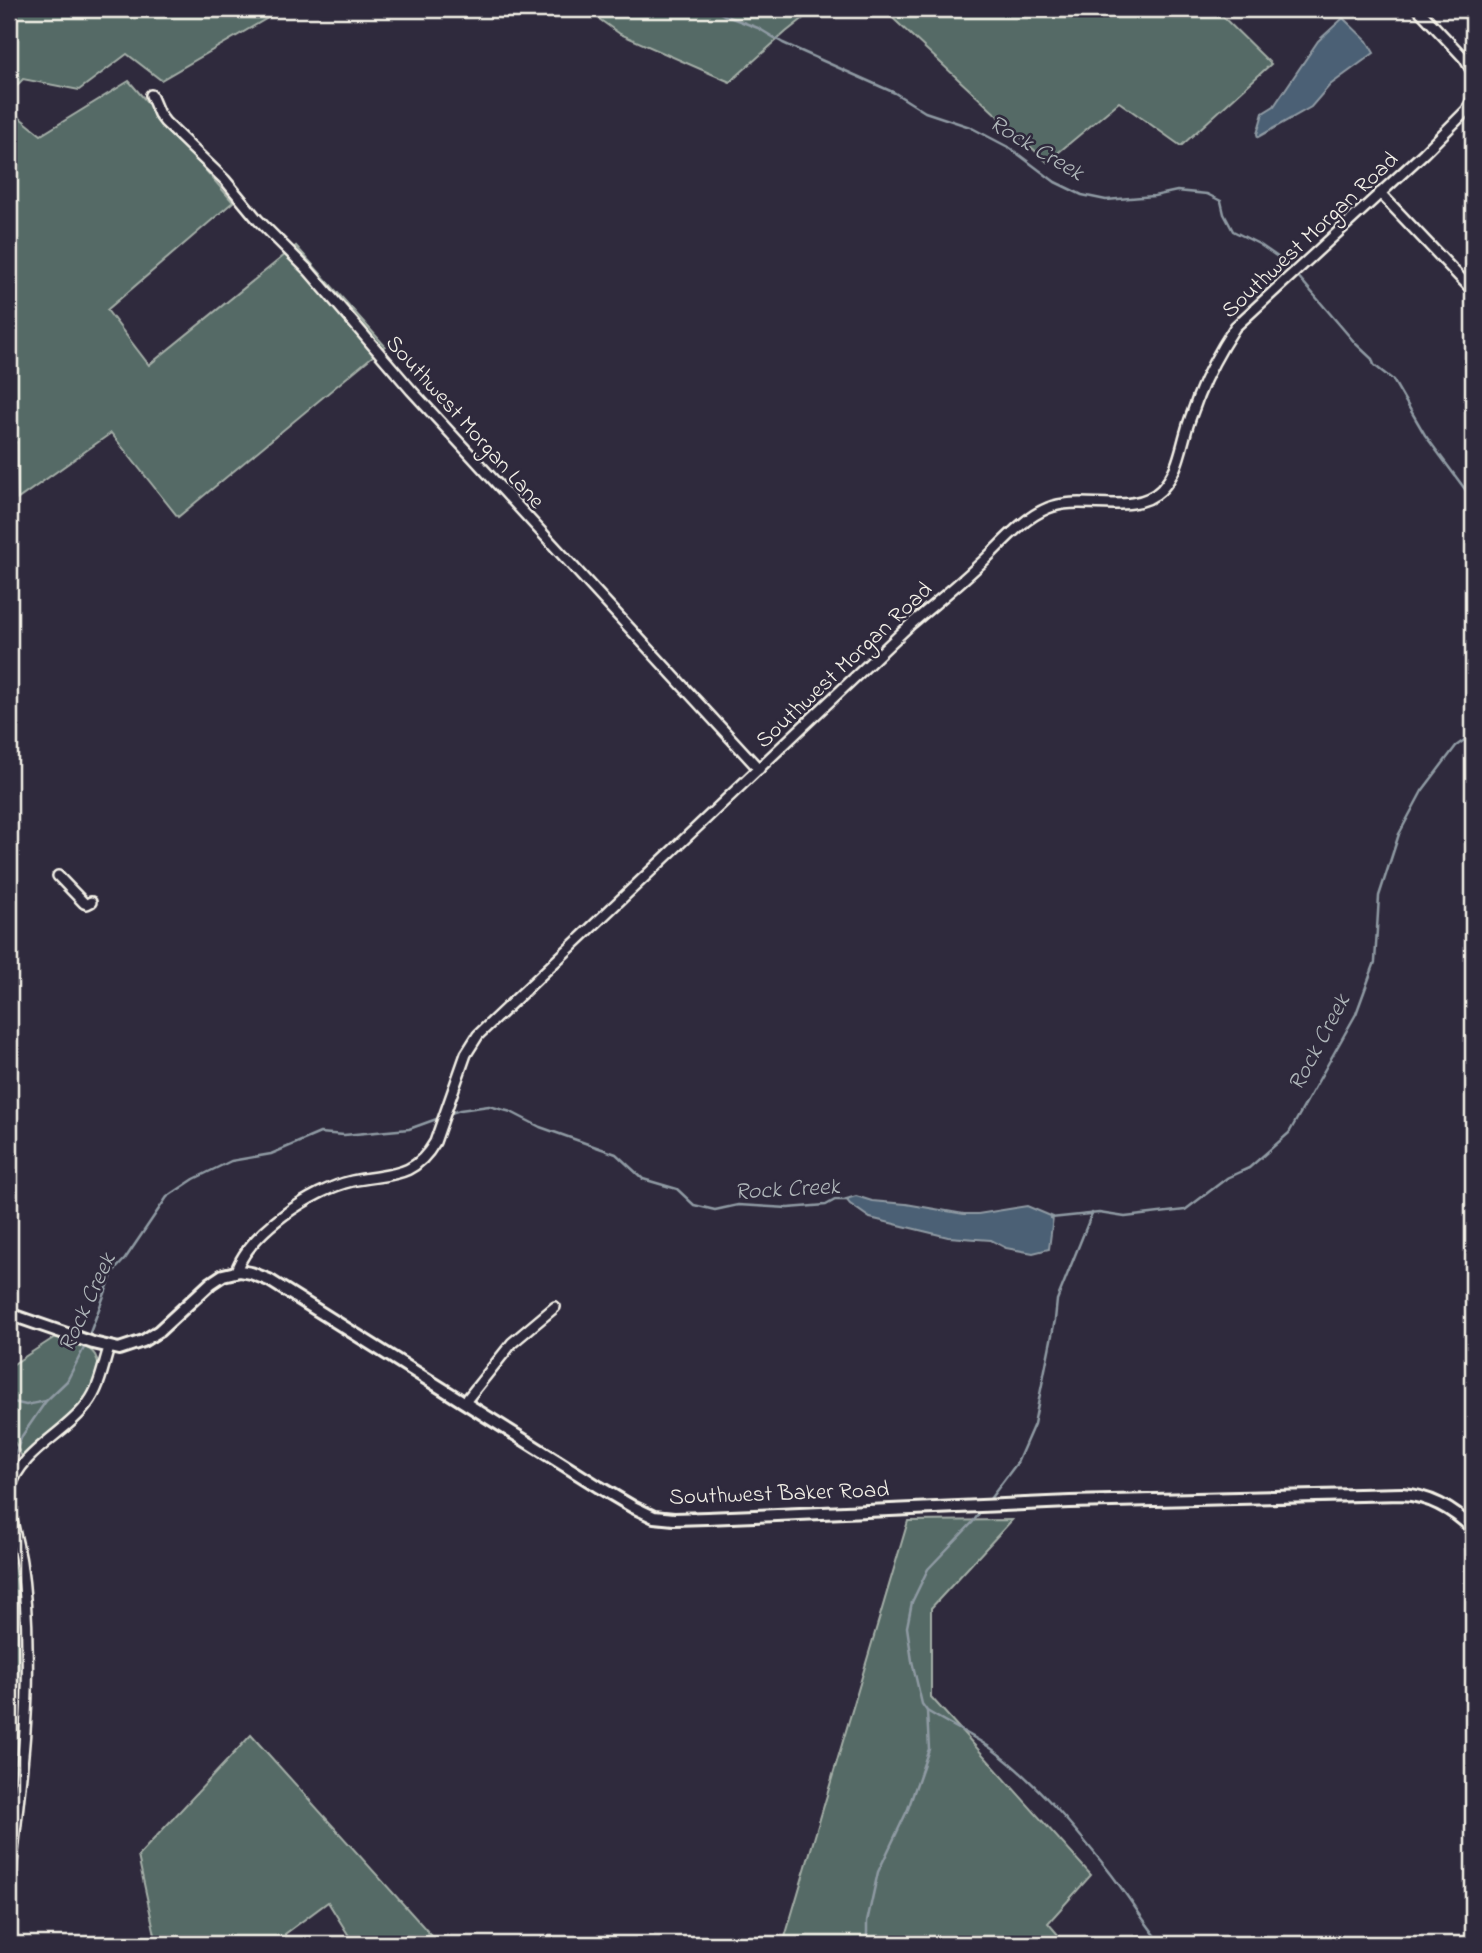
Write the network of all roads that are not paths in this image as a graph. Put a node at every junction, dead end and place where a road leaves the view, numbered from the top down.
1 (1418, 9) edge
2 (1473, 73) edge
3 (151, 95) dead end
4 (1473, 98) edge
5 (1380, 194) junction
6 (1473, 291) edge
7 (759, 769) junction
8 (58, 876) dead end
9 (91, 902) dead end
10 (236, 1271) junction
11 (555, 1307) dead end
12 (9, 1314) edge
13 (108, 1348) junction
14 (465, 1402) junction
15 (1473, 1529) edge
16 (9, 1897) edge

1 - 2 street
3 - 7 street, Southwest Morgan Lane
4 - 5 street, Southwest Morgan Road
5 - 6 street
5 - 7 street, Southwest Morgan Road
7 - 10 street, Southwest Morgan Road
8 - 9 street
10 - 13 main road
10 - 14 main road, Southwest Baker Road
11 - 14 street
12 - 13 main road
13 - 16 street
14 - 15 main road, Southwest Baker Road

